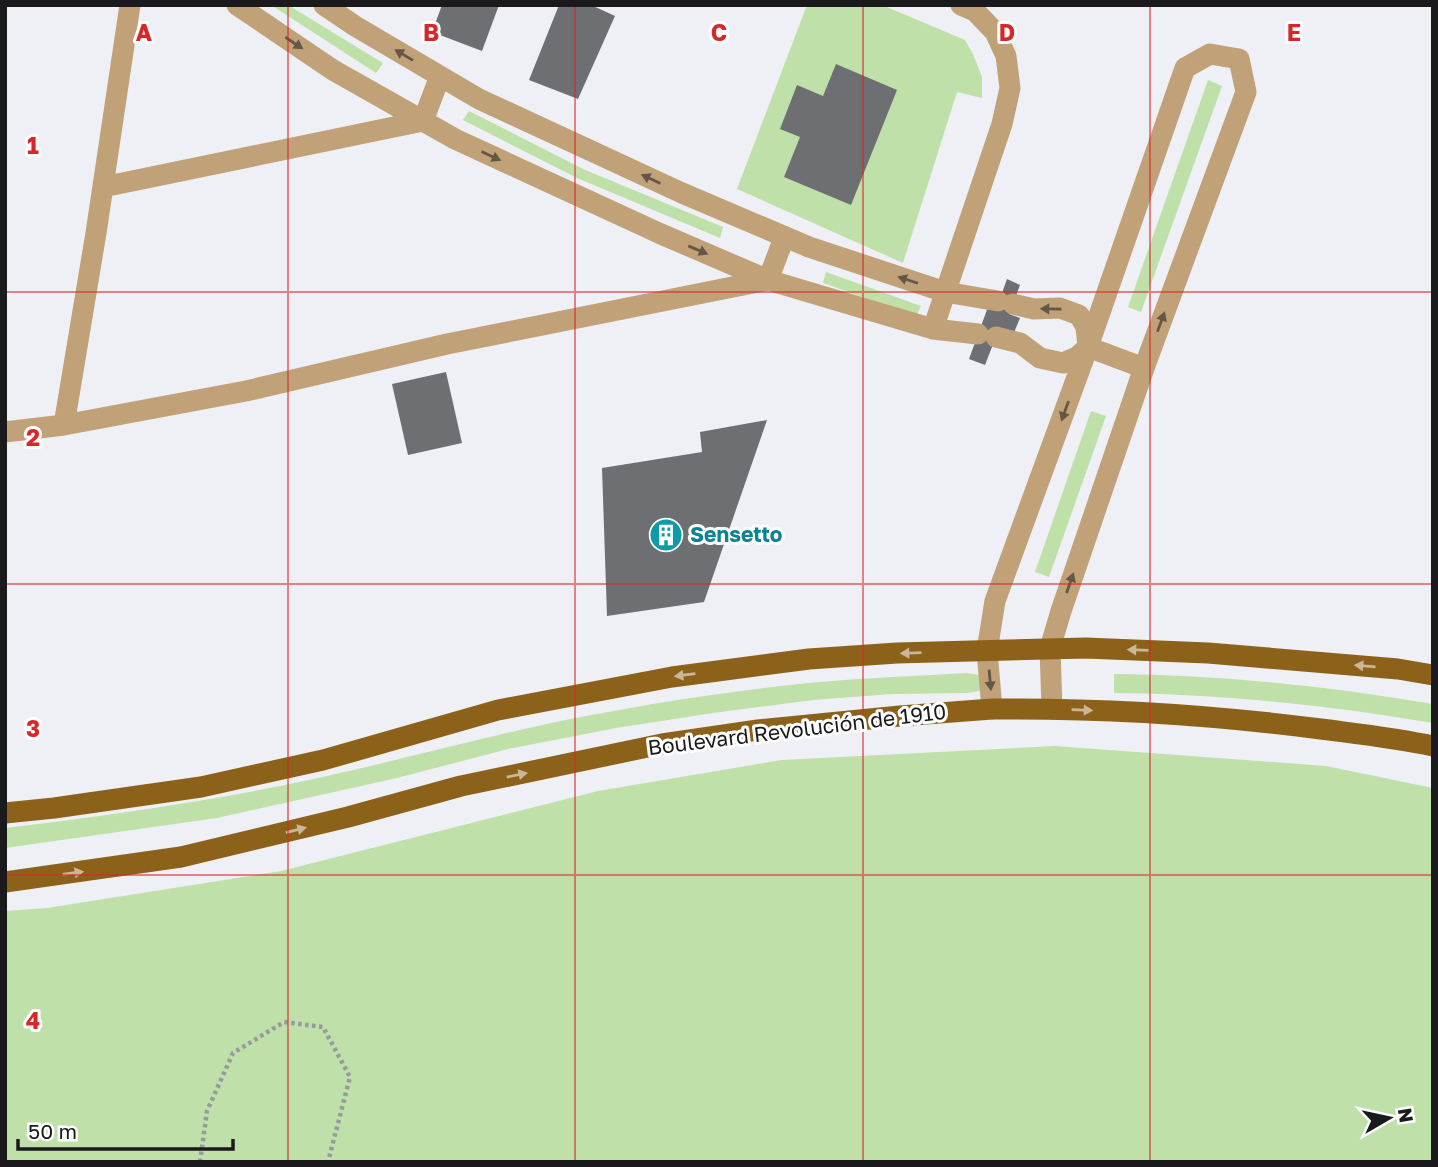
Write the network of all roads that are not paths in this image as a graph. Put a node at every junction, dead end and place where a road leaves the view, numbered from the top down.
1 (130, 5) edge
2 (237, 5) edge
3 (324, 5) edge
4 (961, 5) edge
5 (440, 76) junction
6 (423, 121) junction
7 (103, 187) junction
8 (784, 237) junction
9 (768, 280) junction
10 (945, 292) junction
11 (933, 328) junction
12 (1088, 347) junction
13 (1144, 368) junction
14 (64, 425) junction
15 (5, 432) edge
16 (1050, 648) junction
17 (987, 651) junction
18 (1433, 675) edge
19 (992, 709) junction
20 (1052, 709) junction
21 (1433, 746) edge
22 (5, 813) edge
23 (5, 882) edge

1 - 7 street
2 -> 6 street
5 -> 3 street
4 - 10 street
5 - 6 street
8 -> 5 street
6 - 7 street
6 -> 9 street
7 - 14 street
8 - 9 street
10 -> 8 street
9 - 11 street
9 - 14 street
10 - 11 street
12 -> 10 street
11 - 12 street
12 - 13 street
13 -> 12 street
12 -> 17 street
16 -> 13 street
14 - 15 street
16 - 17 main road
18 -> 16 main road
16 - 20 street
17 -> 19 street
17 -> 22 main road
19 - 20 main road, Boulevard Revolución de 1910
23 -> 19 main road, Boulevard Revolución de 1910
20 -> 21 main road, Boulevard Revolución de 1910

